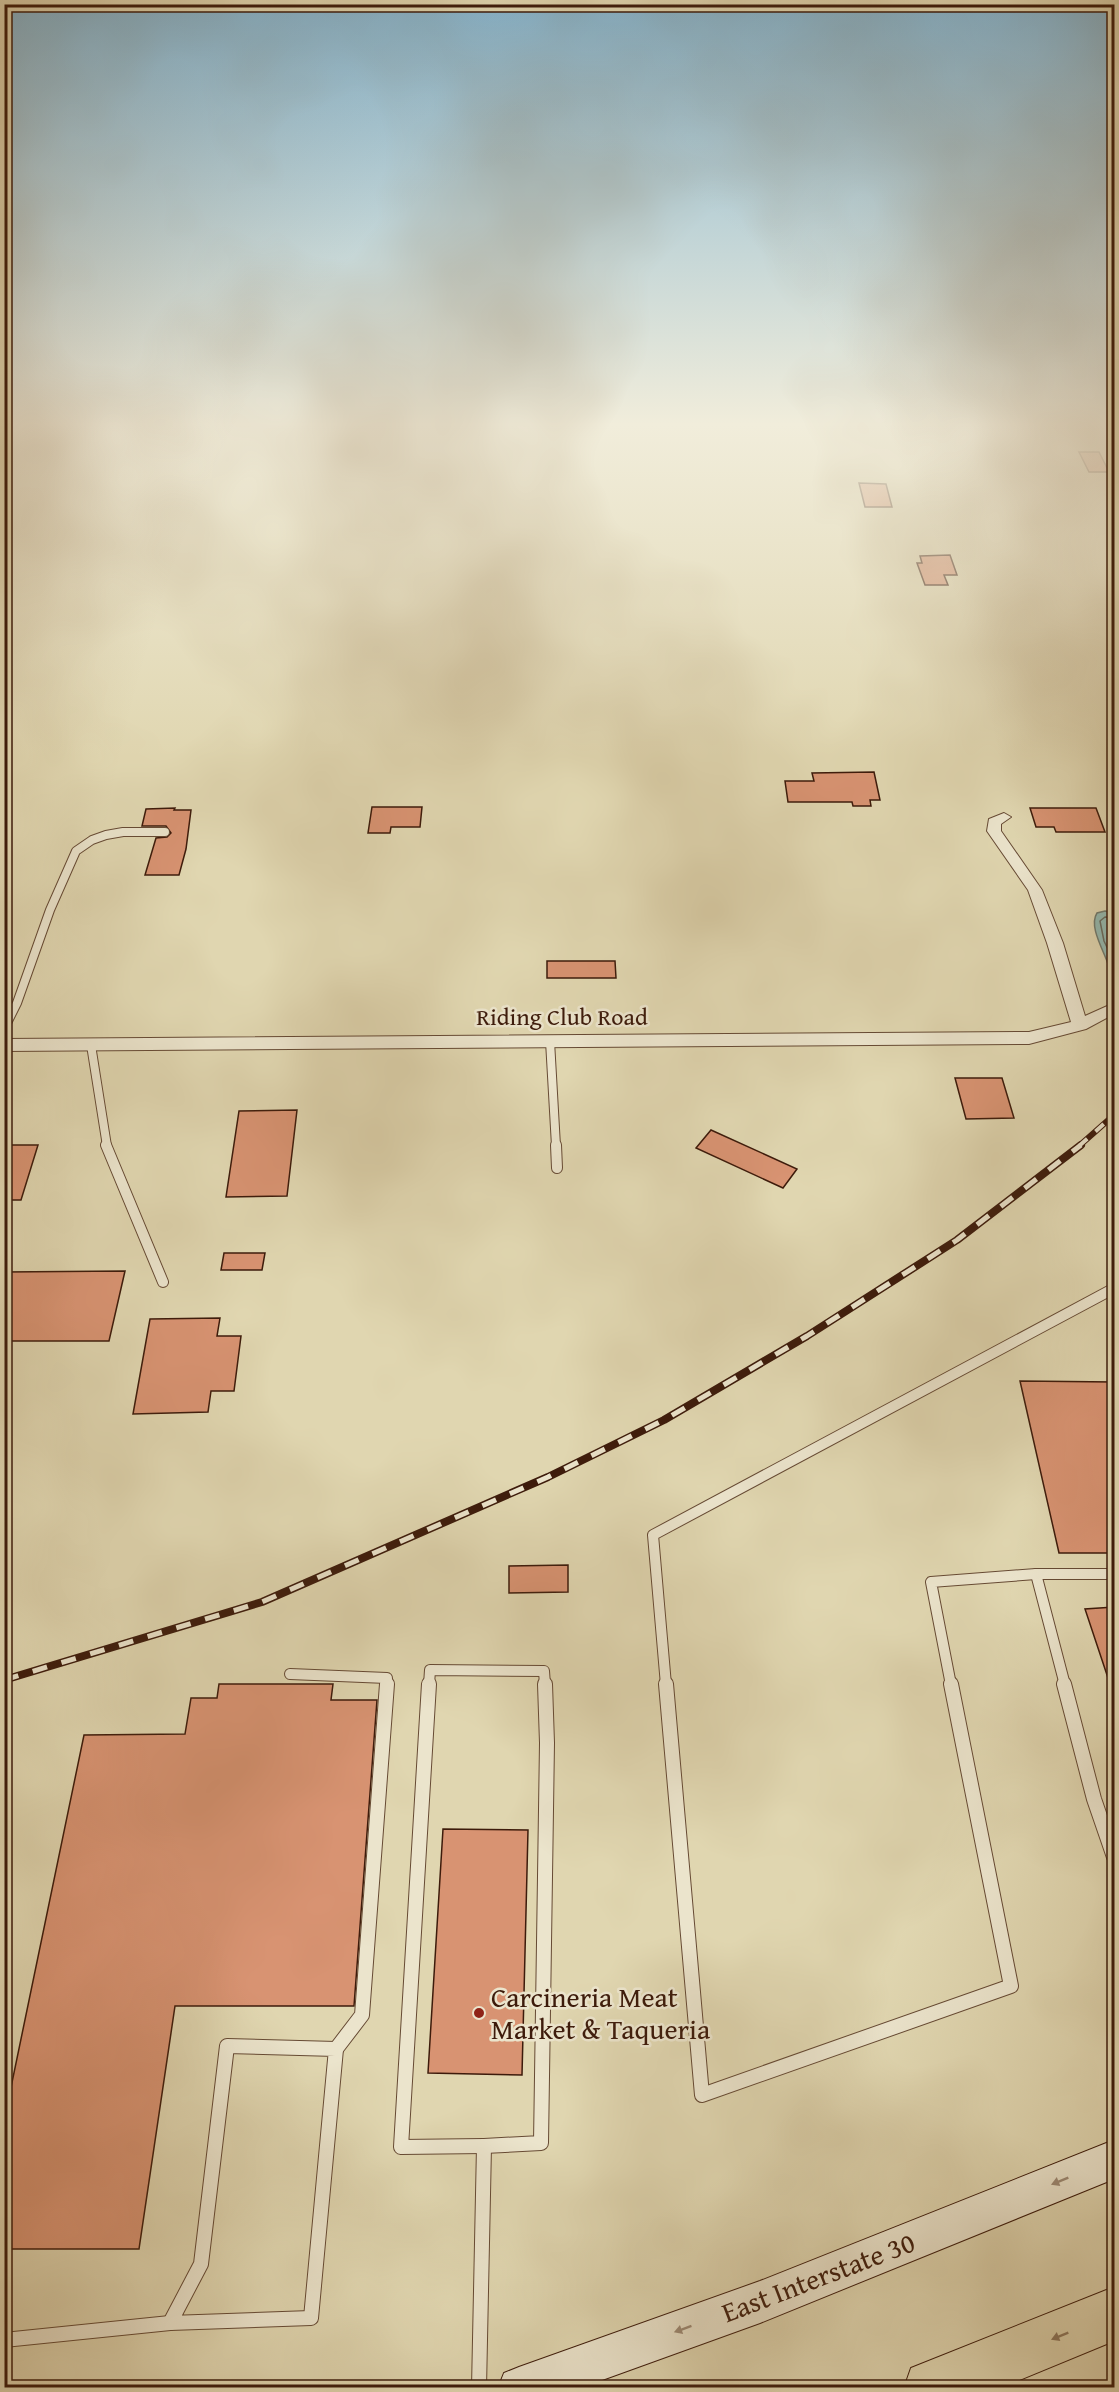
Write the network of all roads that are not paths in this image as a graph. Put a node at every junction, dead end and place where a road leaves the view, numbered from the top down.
1 (1004, 817) dead end
2 (165, 832) dead end
3 (1114, 1008) edge
4 (1080, 1025) junction
5 (4, 1029) edge
6 (550, 1041) junction
7 (4, 1045) edge
8 (91, 1045) junction
9 (557, 1168) dead end
10 (163, 1282) dead end
11 (1114, 1300) edge
12 (1036, 1574) junction
13 (1114, 1574) edge
14 (290, 1674) dead end
15 (1114, 1857) edge
16 (336, 2049) junction
17 (484, 2146) junction
18 (1114, 2160) edge
19 (1114, 2314) edge
20 (170, 2323) junction
21 (4, 2340) edge
22 (479, 2388) edge
23 (519, 2388) edge
24 (931, 2388) edge

1 - 4 street
2 - 5 lane
3 - 4 street, Riding Club Road
4 - 6 street, Riding Club Road
6 - 8 street, Riding Club Road
6 - 9 lane
7 - 8 street, Riding Club Road
8 - 10 lane
11 - 12 lane
12 - 13 lane
12 - 15 lane
14 - 16 lane
16 - 20 lane
16 - 20 lane
17 - 17 lane
17 - 22 lane
18 -> 23 main road, East Interstate 30
19 -> 24 highway
20 - 21 lane

